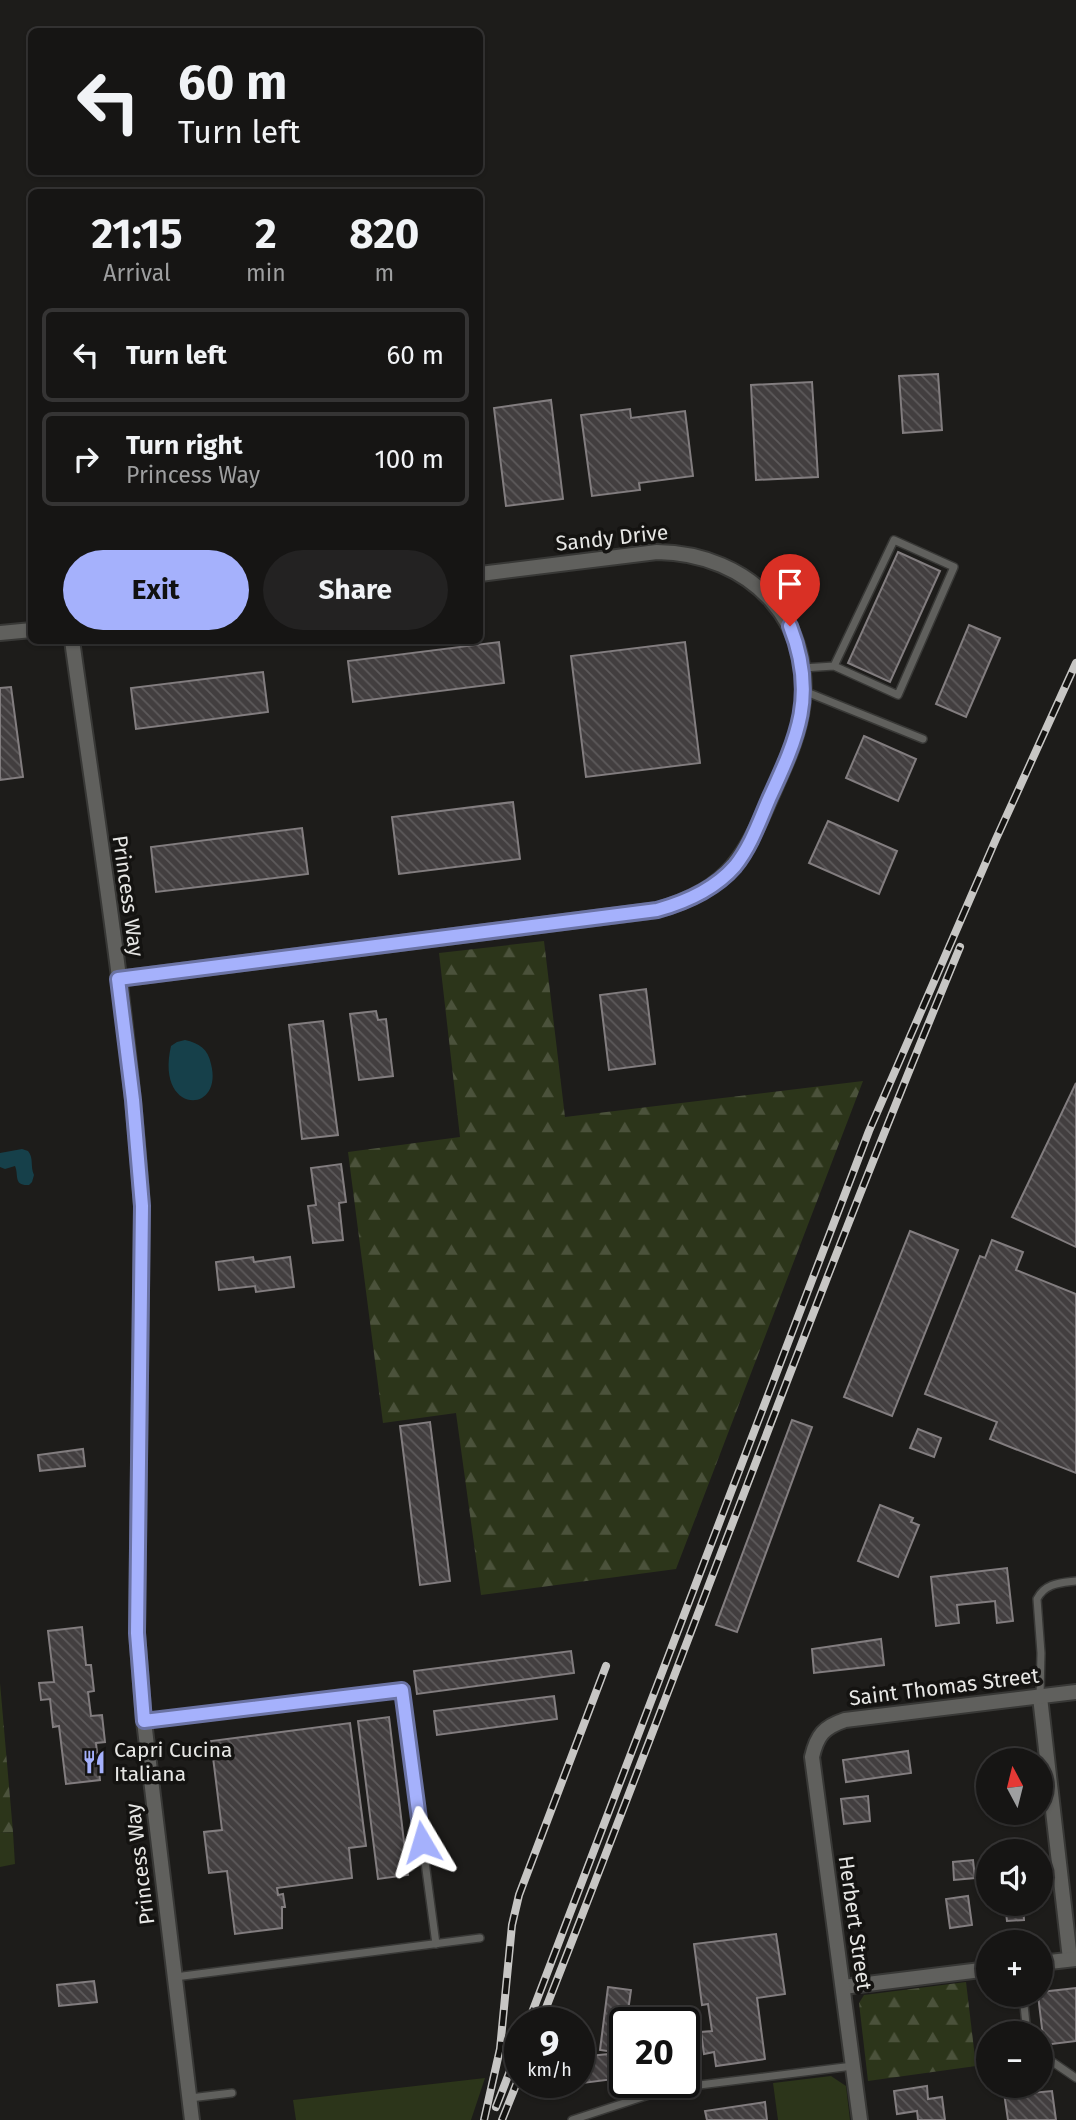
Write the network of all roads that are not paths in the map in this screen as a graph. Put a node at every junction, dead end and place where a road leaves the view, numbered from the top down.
1 (483, 574) edge
2 (28, 630) edge
3 (0, 633) edge
4 (73, 644) edge
5 (834, 666) junction
6 (803, 668) junction
7 (804, 691) junction
8 (923, 739) dead end
9 (118, 979) junction
10 (1076, 1581) edge
11 (1076, 1692) edge
12 (1040, 1697) junction
13 (144, 1721) junction
14 (820, 1733) joint
15 (480, 1938) dead end
16 (436, 1944) junction
17 (1073, 1959) edge
18 (1053, 1962) edge
19 (976, 1971) edge
20 (175, 1977) junction
21 (843, 1987) junction
22 (1053, 2062) edge
23 (853, 2066) junction
24 (1076, 2078) edge
25 (232, 2093) dead end
26 (190, 2098) junction
27 (192, 2120) edge
28 (572, 2120) edge
29 (860, 2120) edge

1 - 6 street, Sandy Drive
2 - 3 street
4 - 9 street, Princess Way
5 - 5 lane
5 - 6 lane
6 - 7 street, Sandy Drive
7 - 8 lane
7 - 9 street, Sandy Drive
9 - 13 street, Princess Way
10 - 12 lane
11 - 12 street, Saint Thomas Street
12 - 14 street, Saint Thomas Street
12 - 17 street
13 - 16 lane
13 - 20 street, Princess Way
14 - 21 street, Herbert Street
15 - 16 lane
16 - 20 lane
17 - 18 street
19 - 21 street
20 - 26 street, Princess Way
21 - 23 street, Herbert Street
22 - 24 lane
23 - 28 lane
23 - 29 street, Herbert Street
25 - 26 lane
26 - 27 street, Princess Way

